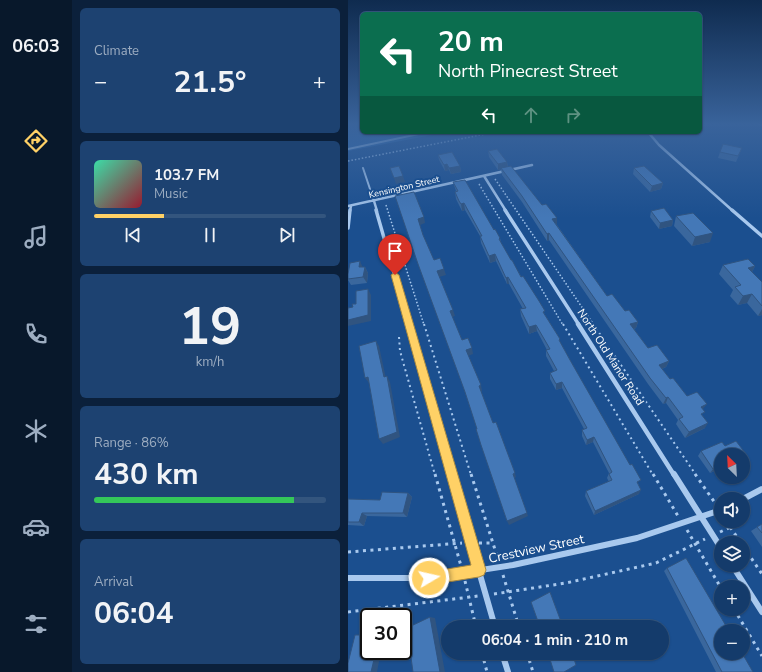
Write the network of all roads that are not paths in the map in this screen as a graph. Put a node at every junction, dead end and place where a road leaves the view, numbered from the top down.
1 (671, 155) edge
2 (532, 165) dead end
3 (363, 168) dead end
4 (484, 176) junction
5 (374, 201) junction
6 (350, 206) edge
7 (348, 228) edge
8 (762, 236) edge
9 (762, 490) edge
10 (750, 496) edge
11 (714, 512) edge
12 (701, 517) junction
13 (714, 538) edge
14 (479, 570) junction
15 (736, 572) edge
16 (348, 578) edge
17 (762, 612) edge
18 (493, 620) edge
19 (504, 660) edge
20 (508, 672) edge

1 - 8 street
2 - 4 street, Kensington Street
3 - 5 lane
4 - 5 street, Kensington Street
4 - 12 street, North Old Manor Road
5 - 6 street, Kensington Street
5 - 14 street
6 - 7 street
9 - 10 street
11 - 12 street, Crestview Street
12 - 13 street, North Old Manor Road
12 - 14 street, Crestview Street
14 - 16 street, Crestview Street
14 - 18 street
15 - 17 street
19 - 20 street

